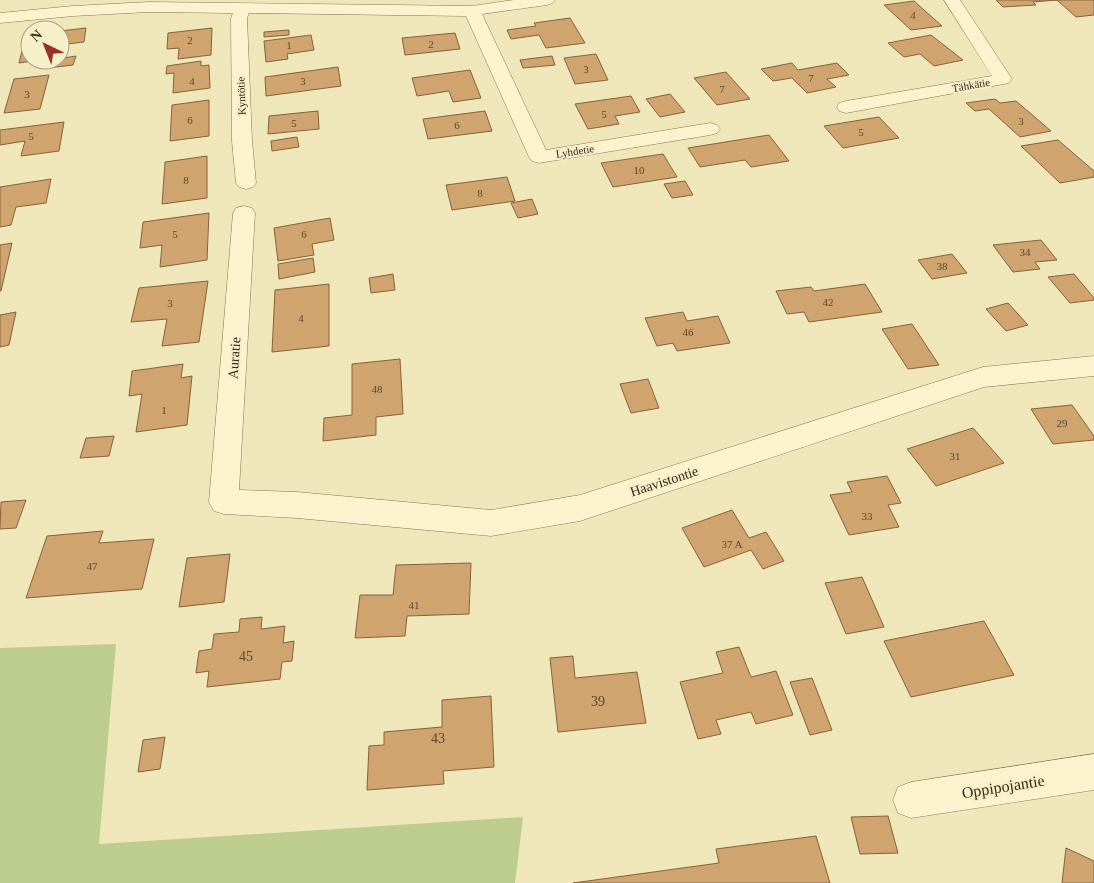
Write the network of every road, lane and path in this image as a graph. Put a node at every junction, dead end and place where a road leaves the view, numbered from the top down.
1 (547, 0) edge
2 (952, 0) edge
3 (130, 4) edge
4 (326, 5) edge
5 (243, 9) junction
6 (472, 11) junction
7 (3, 23) edge
8 (846, 107) dead end
9 (710, 129) dead end
10 (246, 183) dead end
11 (244, 214) dead end
12 (1090, 371) edge
13 (224, 502) joint
14 (1094, 772) edge
15 (911, 800) dead end

1 - 6 street
2 - 8 street, Tähkätie
3 - 5 street
3 - 7 street
4 - 5 street
4 - 6 street
5 - 10 street, Kyntötie
6 - 9 street, Lyhdetie
11 - 13 street, Auratie
12 - 13 street, Haavistontie
14 - 15 street, Oppipojantie

